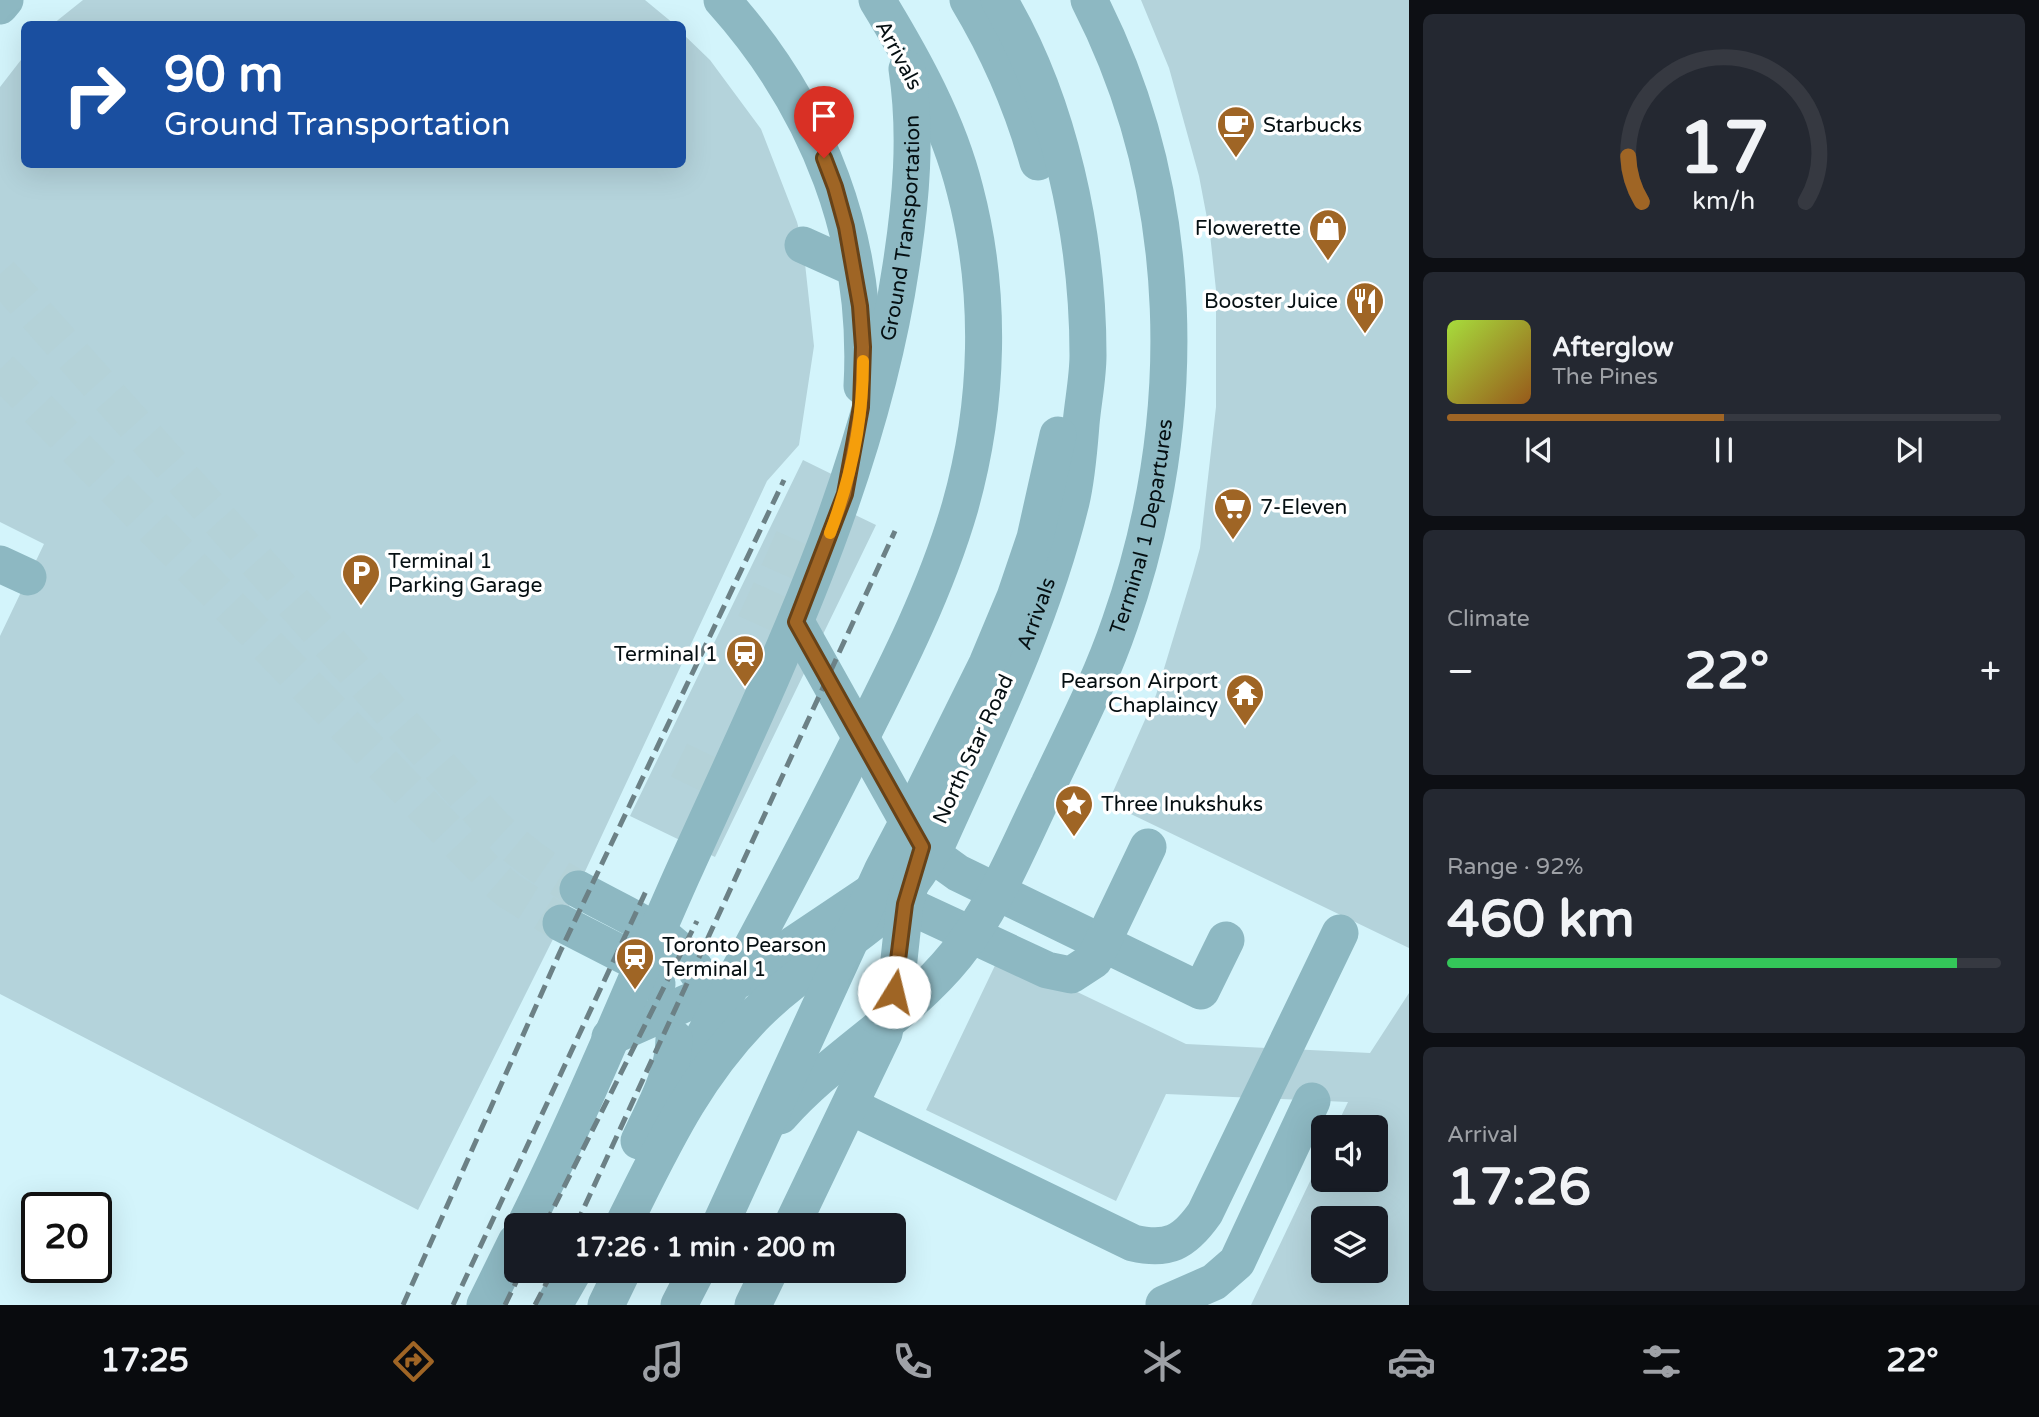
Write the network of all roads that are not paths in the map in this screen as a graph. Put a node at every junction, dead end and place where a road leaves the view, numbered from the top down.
1 (5, 0) edge
2 (722, 0) edge
3 (867, 0) edge
4 (877, 0) edge
5 (968, 0) edge
6 (992, 0) edge
7 (999, 0) edge
8 (1088, 0) edge
9 (0, 6) edge
10 (902, 40) junction
11 (803, 245) dead end
12 (854, 268) junction
13 (845, 494) junction
14 (796, 622) junction
15 (861, 737) junction
16 (1148, 846) dead end
17 (922, 847) junction
18 (578, 889) tunnel mouth
19 (905, 904) junction
20 (561, 923) tunnel mouth
21 (1340, 933) dead end
22 (1226, 940) dead end
23 (1102, 944) junction
24 (733, 984) junction
25 (610, 1037) junction
26 (876, 1050) junction
27 (1312, 1101) dead end
28 (850, 1105) junction
29 (675, 1120) junction
30 (755, 1151) junction
31 (530, 1213) edge
32 (606, 1213) edge
33 (608, 1213) edge
34 (629, 1213) edge
35 (651, 1213) edge
36 (726, 1213) edge
37 (798, 1213) edge
38 (504, 1266) edge
39 (567, 1283) edge
40 (575, 1283) edge
41 (595, 1283) edge
42 (617, 1283) edge
43 (690, 1283) edge
44 (764, 1283) edge
45 (1164, 1304) edge
46 (485, 1305) edge
47 (554, 1305) edge
48 (567, 1305) edge
49 (584, 1305) edge
50 (606, 1305) edge
51 (679, 1305) edge
52 (753, 1305) edge

1 - 9 street
2 - 12 street
3 - 29 street, Arrivals
4 - 10 street, Ground Transportation
5 - 30 street, Terminal 1 Departures
6 - 17 street, North Star Road
7 - 29 street, Arrivals
8 - 30 street, Terminal 1 Departures
10 - 13 street, Ground Transportation
10 - 15 street, Ground Transportation
11 - 12 street
12 - 13 street
13 - 14 street, Ground Transportation
14 - 15 street
14 - 25 street, Ground Transportation
15 - 17 street
15 - 24 street, Ground Transportation
16 - 23 street
17 - 19 street
17 - 23 street
17 - 24 street
18 - 35 street
19 - 23 street
19 - 26 street
20 - 32 street
21 - 28 street
22 - 23 street
24 - 25 street
24 - 26 street
24 - 33 street, Ground Transportation
25 - 31 street, Ground Transportation
26 - 28 street
27 - 45 street
28 - 37 street
29 - 34 street
30 - 36 street, Terminal 1 Departures
38 - 46 street
39 - 47 street
40 - 48 street
41 - 49 street
42 - 50 street
43 - 51 street
44 - 52 street

